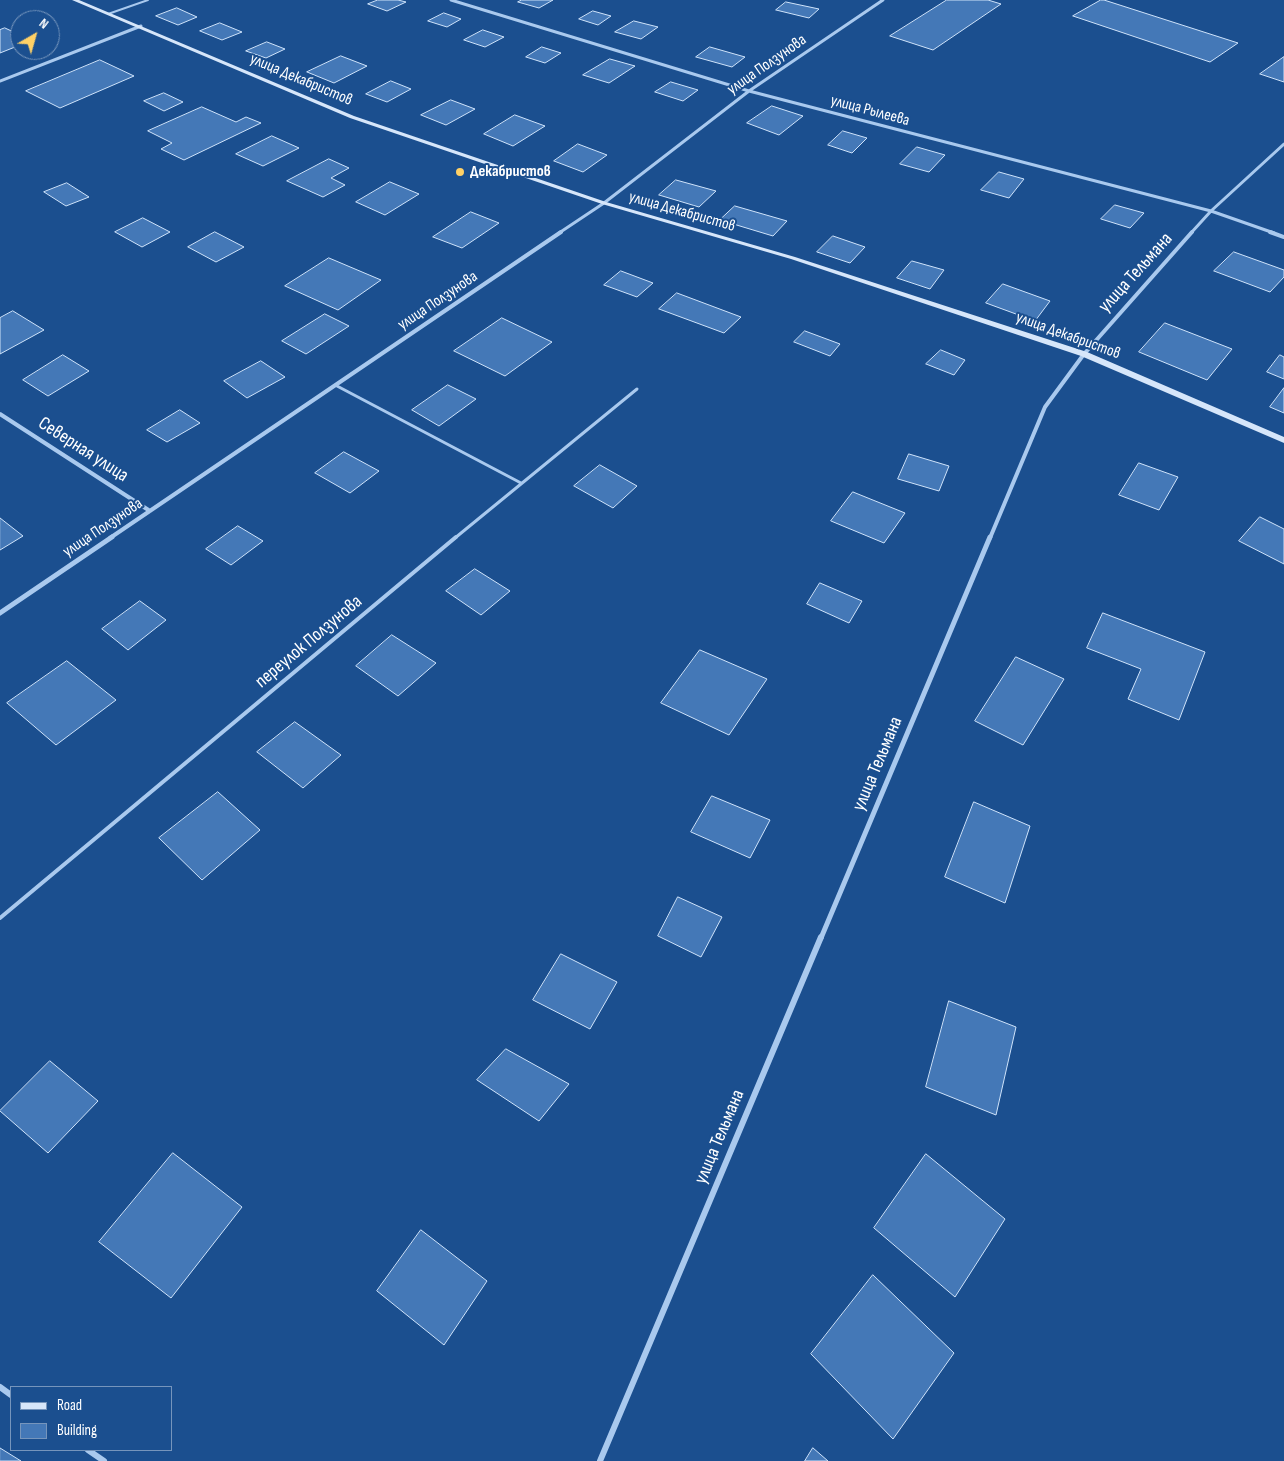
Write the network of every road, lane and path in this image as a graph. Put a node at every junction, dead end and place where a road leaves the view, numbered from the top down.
1 (75, 0) edge
2 (148, 0) edge
3 (451, 0) edge
4 (873, 0) edge
5 (881, 1) edge
6 (108, 14) junction
7 (141, 26) junction
8 (0, 81) edge
9 (749, 92) junction
10 (1284, 144) edge
11 (604, 203) junction
12 (1211, 211) junction
13 (1284, 237) edge
14 (1084, 354) junction
15 (337, 386) junction
16 (637, 389) dead end
17 (0, 414) edge
18 (1284, 440) edge
19 (521, 483) junction
20 (150, 511) junction
21 (0, 613) edge
22 (0, 918) edge
23 (89, 1451) edge
24 (104, 1461) edge
25 (600, 1461) edge

1 - 6 street, улица Декабристов
2 - 6 lane
3 - 9 street, улица Рылеева
4 - 5 street
5 - 9 street, улица Ползунова
6 - 7 street, улица Декабристов
7 - 8 street
7 - 11 street, улица Декабристов
9 - 11 street, улица Ползунова
9 - 12 street, улица Рылеева
10 - 12 street, улица Тельмана
11 - 14 street, улица Декабристов
11 - 15 street, улица Ползунова
12 - 13 street, улица Рылеева
12 - 14 street, улица Тельмана
14 - 18 street, улица Декабристов
14 - 25 street, улица Тельмана
15 - 19 lane
15 - 20 street, улица Ползунова
16 - 19 lane, переулок Ползунова
17 - 20 street, Северная улица
19 - 22 lane, переулок Ползунова
20 - 21 street, улица Ползунова
23 - 24 street

